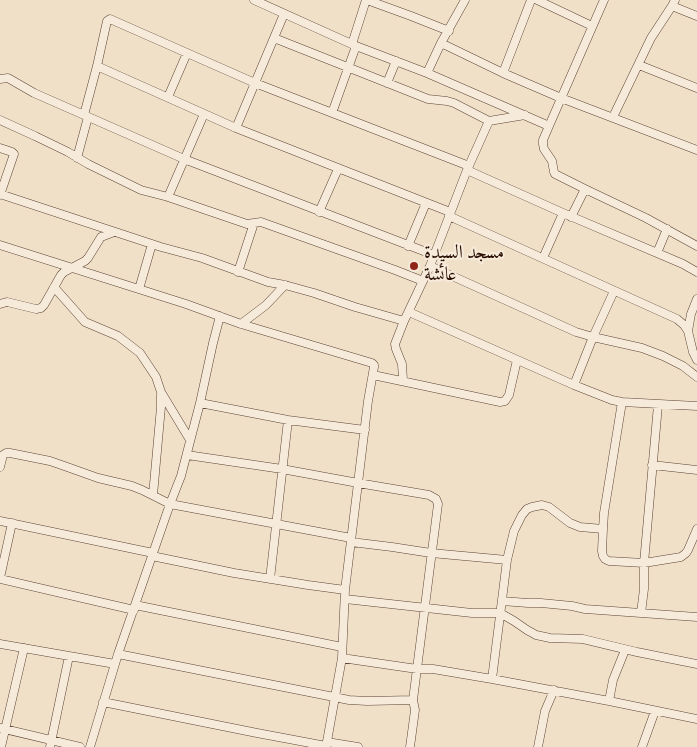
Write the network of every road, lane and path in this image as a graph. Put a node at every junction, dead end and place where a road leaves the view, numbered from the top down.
1 (254, 0) edge
2 (366, 0) edge
3 (465, 0) edge
4 (531, 0) edge
5 (537, 0) edge
6 (604, 0) edge
7 (673, 3) edge
8 (284, 14) junction
9 (697, 16) edge
10 (592, 26) junction
11 (449, 31) junction
12 (274, 38) junction
13 (441, 43) junction
14 (354, 45) junction
15 (188, 53) junction
16 (396, 62) junction
17 (638, 65) junction
18 (97, 66) junction
19 (348, 68) junction
20 (427, 73) junction
21 (503, 73) junction
22 (0, 79) edge
23 (387, 82) junction
24 (255, 83) junction
25 (697, 88) edge
26 (168, 97) junction
27 (561, 98) junction
28 (332, 113) junction
29 (204, 114) junction
30 (525, 115) junction
31 (86, 116) junction
32 (613, 117) junction
33 (0, 120) edge
34 (489, 121) junction
35 (549, 126) junction
36 (236, 128) junction
37 (0, 148) edge
38 (697, 150) edge
39 (77, 158) junction
40 (184, 160) junction
41 (468, 168) junction
42 (338, 169) junction
43 (585, 189) junction
44 (0, 195) edge
45 (168, 197) junction
46 (426, 203) junction
47 (320, 212) junction
48 (563, 213) junction
49 (450, 214) junction
50 (571, 217) junction
51 (254, 224) junction
52 (667, 229) junction
53 (114, 232) junction
54 (152, 244) junction
55 (0, 245) edge
56 (408, 246) junction
57 (697, 246) edge
58 (657, 253) junction
59 (434, 256) junction
60 (543, 258) junction
61 (430, 266) junction
62 (72, 268) junction
63 (238, 272) junction
64 (697, 272) edge
65 (423, 281) junction
66 (285, 285) junction
67 (54, 287) junction
68 (139, 289) junction
69 (614, 291) junction
70 (697, 299) edge
71 (0, 304) edge
72 (408, 312) junction
73 (220, 316) junction
74 (404, 321) junction
75 (241, 324) junction
76 (688, 331) junction
77 (593, 337) junction
78 (517, 360) junction
79 (697, 360) edge
80 (373, 375) junction
81 (697, 377) edge
82 (403, 380) junction
83 (574, 385) junction
84 (161, 392) junction
85 (622, 402) junction
86 (200, 404) junction
87 (658, 405) junction
88 (697, 406) edge
89 (288, 420) junction
90 (365, 430) junction
91 (190, 440) junction
92 (187, 455) junction
93 (652, 466) junction
94 (0, 467) edge
95 (282, 469) junction
96 (697, 470) edge
97 (358, 483) junction
98 (153, 495) junction
99 (170, 504) junction
100 (0, 521) edge
101 (12, 523) junction
102 (276, 525) junction
103 (697, 528) edge
104 (603, 530) junction
105 (351, 540) junction
106 (153, 554) junction
107 (431, 554) junction
108 (507, 560) junction
109 (644, 563) junction
110 (0, 579) edge
111 (270, 579) junction
112 (345, 590) junction
113 (345, 599) junction
114 (502, 601) junction
115 (135, 607) junction
116 (424, 607) junction
117 (500, 613) junction
118 (642, 613) junction
119 (697, 617) edge
120 (0, 644) edge
121 (342, 647) junction
122 (24, 648) junction
123 (625, 650) junction
124 (118, 654) junction
125 (69, 656) junction
126 (342, 658) junction
127 (115, 664) junction
128 (697, 664) edge
129 (417, 669) junction
130 (492, 679) junction
131 (554, 690) junction
132 (334, 697) junction
133 (413, 700) junction
134 (609, 701) junction
135 (103, 702) junction
136 (655, 711) junction
137 (697, 719) edge
138 (3, 729) edge
139 (51, 744) edge
140 (326, 745) edge
141 (1, 747) edge
142 (80, 747) edge
143 (90, 747) edge
144 (358, 747) edge
145 (410, 747) edge
146 (538, 747) edge
147 (642, 747) edge

1 - 8 street
2 - 11 street
2 - 14 street
3 - 11 street
4 - 21 street
5 - 10 street
6 - 10 street
7 - 9 street
7 - 17 street
8 - 12 street
8 - 14 street
10 - 27 street
11 - 13 street
12 - 19 street
12 - 24 street
13 - 20 street
13 - 21 street
14 - 16 street
14 - 19 street
15 - 18 street
15 - 24 street
15 - 26 street
16 - 20 street
16 - 23 street
17 - 25 street
17 - 32 street
18 - 26 street
18 - 31 street
19 - 23 street
19 - 28 street
20 - 30 street
21 - 27 street
22 - 31 street
23 - 34 street
24 - 28 street
24 - 36 street
26 - 29 street
27 - 32 street
27 - 35 street
28 - 41 street
29 - 36 street
29 - 40 street
30 - 34 street
30 - 35 street
31 - 39 street
31 - 40 street
32 - 38 street
33 - 39 street
34 - 41 street
35 - 43 street
36 - 42 street
37 - 44 street
39 - 45 street
40 - 45 street
40 - 47 street
41 - 48 street
41 - 49 street
42 - 46 street
42 - 47 street
43 - 50 street
43 - 52 street
44 - 53 street
45 - 51 street
46 - 49 street
46 - 56 street
47 - 56 street
48 - 50 street
48 - 60 street
49 - 59 street
49 - 60 street
50 - 58 street
51 - 63 street
51 - 65 street
52 - 57 street
52 - 58 street
53 - 54 street
53 - 62 street
54 - 63 street
54 - 68 street
55 - 62 street
56 - 59 street
58 - 64 street
59 - 61 street
60 - 69 street
61 - 65 street
61 - 77 street
62 - 67 street
62 - 68 street
63 - 66 street
65 - 72 street
66 - 74 street
66 - 75 street
67 - 71 street
67 - 84 street
68 - 73 street
69 - 76 street
69 - 77 street
70 - 76 street
72 - 74 street
72 - 78 street
73 - 75 street
73 - 86 street
74 - 82 street
75 - 80 street
76 - 79 street
77 - 81 street
77 - 83 street
78 - 82 street
78 - 83 street
80 - 82 street
80 - 90 street
83 - 85 street
84 - 91 street
84 - 98 street
85 - 87 street
85 - 104 street
86 - 89 street
86 - 91 street
87 - 88 street
87 - 93 street
89 - 90 street
89 - 95 street
90 - 97 street
91 - 92 street
92 - 95 street
92 - 99 street
93 - 96 street
93 - 109 street
94 - 98 street
95 - 97 street
95 - 102 street
97 - 105 street
97 - 107 street
98 - 99 street
99 - 102 street
99 - 106 street
100 - 101 street
101 - 106 street
101 - 110 street
102 - 105 street
102 - 111 street
103 - 109 street
104 - 108 street
104 - 109 street
105 - 107 street
105 - 112 street
106 - 111 street
106 - 115 street
107 - 108 street
107 - 116 street
108 - 114 street
109 - 118 street
110 - 115 street
111 - 112 street
112 - 113 street
113 - 116 street
113 - 121 street
114 - 117 street
114 - 118 street
115 - 121 street
115 - 124 street
116 - 117 street
116 - 129 street
117 - 123 street
117 - 130 street
118 - 119 street
120 - 122 street
121 - 126 street
122 - 125 street
122 - 138 street
123 - 128 street
123 - 134 street
124 - 127 street
124 - 132 street
125 - 127 street
125 - 139 street
126 - 129 street
126 - 132 street
127 - 135 street
129 - 130 street
129 - 133 street
130 - 131 street
131 - 134 street
131 - 146 street
132 - 133 street
132 - 140 street
133 - 145 street
134 - 136 street
135 - 140 street
135 - 143 street
136 - 137 street
136 - 147 street
138 - 139 street
138 - 141 street
139 - 142 street
140 - 144 street

